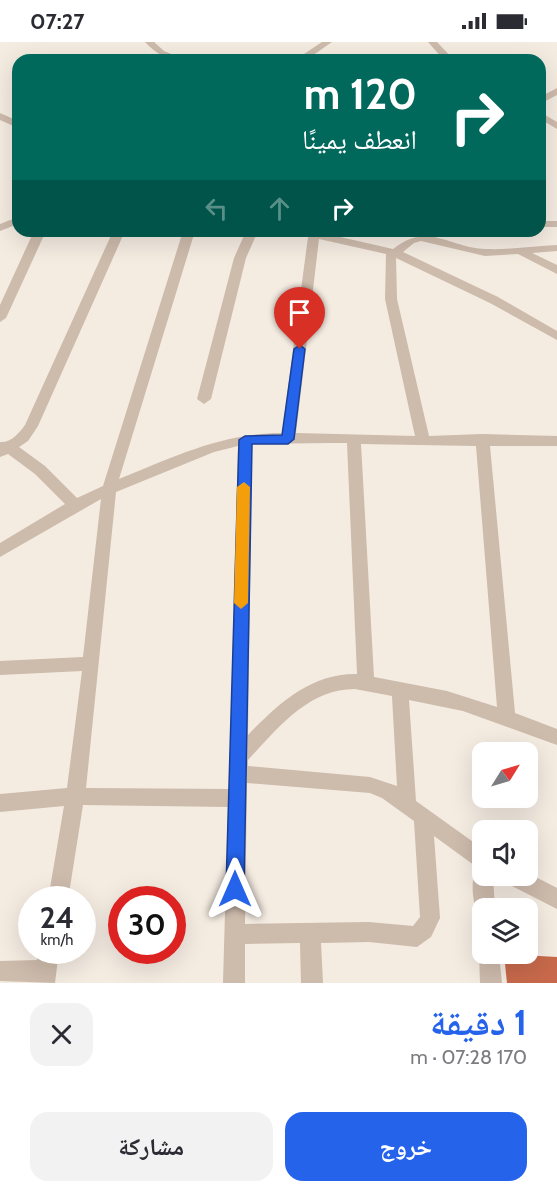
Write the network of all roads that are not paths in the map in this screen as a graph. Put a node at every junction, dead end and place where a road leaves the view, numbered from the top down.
1 (149, 42) edge
2 (328, 42) edge
3 (432, 42) edge
4 (164, 54) edge
5 (309, 54) edge
6 (443, 54) edge
7 (37, 237) edge
8 (116, 237) edge
9 (187, 237) edge
10 (250, 237) edge
11 (314, 237) edge
12 (319, 237) edge
13 (557, 248) edge
14 (395, 253) junction
15 (523, 253) junction
16 (557, 270) edge
17 (0, 318) edge
18 (557, 336) edge
19 (204, 399) dead end
20 (354, 438) junction
21 (288, 439) junction
22 (482, 439) junction
23 (245, 440) junction
24 (423, 441) junction
25 (557, 441) edge
26 (4, 449) edge
27 (109, 489) junction
28 (75, 505) junction
29 (0, 551) edge
30 (90, 664) junction
31 (0, 668) edge
32 (366, 680) junction
33 (400, 691) junction
34 (507, 717) junction
35 (557, 737) edge
36 (238, 765) junction
37 (75, 796) junction
38 (236, 798) junction
39 (0, 803) edge
40 (407, 803) junction
41 (423, 815) junction
42 (472, 858) edge
43 (60, 886) edge
44 (532, 886) edge
45 (557, 899) edge
46 (310, 933) junction
47 (235, 934) junction
48 (490, 964) edge
49 (46, 968) edge
50 (0, 970) edge
51 (234, 983) edge
52 (312, 983) edge
53 (491, 983) edge

1 - 4 street
2 - 5 street
3 - 6 street
7 - 17 street
8 - 26 street
9 - 27 street
10 - 19 street
11 - 21 street
12 - 14 street
13 - 15 street
14 - 15 street
14 - 18 street
14 - 24 street
15 - 16 street
20 - 21 street
20 - 24 street
20 - 32 street
21 - 23 street
22 - 24 street
22 - 25 street
22 - 34 street
23 - 27 street
23 - 36 street
26 - 28 street
27 - 28 street
27 - 30 street
28 - 29 street
30 - 31 street
30 - 37 street
32 - 33 street
32 - 36 street
33 - 34 street
33 - 40 street
34 - 35 street
36 - 38 street
36 - 40 street
37 - 38 street
37 - 39 street
37 - 43 street
38 - 47 street
40 - 41 street
41 - 42 street
41 - 46 street
44 - 45 street
46 - 47 street
46 - 52 street
47 - 51 street
48 - 53 street
49 - 50 street

